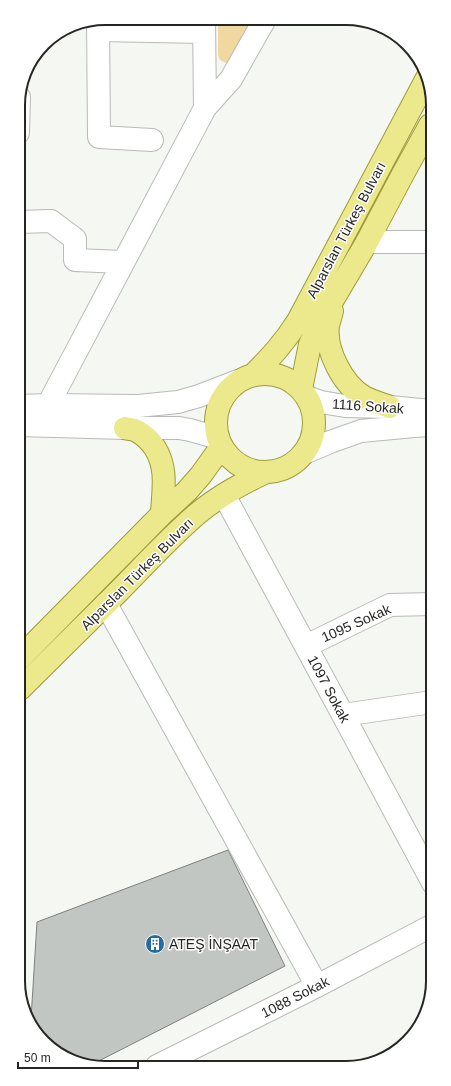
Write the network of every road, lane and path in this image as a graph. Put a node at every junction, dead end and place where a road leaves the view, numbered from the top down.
1 (98, 25) edge
2 (105, 25) edge
3 (204, 25) edge
4 (262, 25) edge
5 (423, 85) edge
6 (205, 108) junction
7 (426, 132) edge
8 (152, 140) dead end
9 (25, 222) edge
10 (367, 242) junction
11 (426, 242) edge
12 (123, 262) junction
13 (336, 294) junction
14 (245, 378) junction
15 (304, 393) junction
16 (48, 405) junction
17 (25, 406) edge
18 (390, 407) junction
19 (426, 410) edge
20 (28, 425) edge
21 (426, 425) edge
22 (124, 428) junction
23 (220, 442) junction
24 (304, 453) junction
25 (264, 473) junction
26 (224, 495) junction
27 (162, 514) junction
28 (106, 604) junction
29 (426, 604) edge
30 (306, 646) junction
31 (25, 653) edge
32 (25, 684) edge
33 (426, 703) edge
34 (343, 715) junction
35 (426, 872) edge
36 (426, 929) edge
37 (317, 986) junction
38 (167, 1061) edge

1 - 8 street
2 - 3 street
3 - 6 street
4 - 6 street
5 - 14 main road, Alparslan Türkeş Bulvarı
6 - 12 street
7 - 10 main road, Alparslan Türkeş Bulvarı
9 - 12 street
10 - 11 street
10 - 13 main road, Alparslan Türkeş Bulvarı
12 - 16 street
13 - 15 main road, Alparslan Türkeş Bulvarı
13 - 18 main road
14 - 15 main road
14 - 16 street
14 - 23 main road, Alparslan Türkeş Bulvarı
15 - 18 street, 1116 Sokak
15 - 24 main road, Alparslan Türkeş Bulvarı
16 - 17 street
16 - 20 street
18 - 19 street, 1116 Sokak
20 - 22 street
21 - 24 street, 1116 Sokak
22 - 23 street
22 - 27 main road
23 - 25 main road, Alparslan Türkeş Bulvarı
23 - 27 main road, Alparslan Türkeş Bulvarı
24 - 25 main road, Alparslan Türkeş Bulvarı
25 - 26 main road, Alparslan Türkeş Bulvarı
26 - 28 main road, Alparslan Türkeş Bulvarı
26 - 30 street, 1097 Sokak
27 - 31 main road, Alparslan Türkeş Bulvarı
28 - 32 main road, Alparslan Türkeş Bulvarı
28 - 37 street
29 - 30 street, 1095 Sokak
30 - 34 street, 1097 Sokak
33 - 34 street
34 - 35 street, 1097 Sokak
36 - 37 street, 1088 Sokak
37 - 38 street, 1088 Sokak

